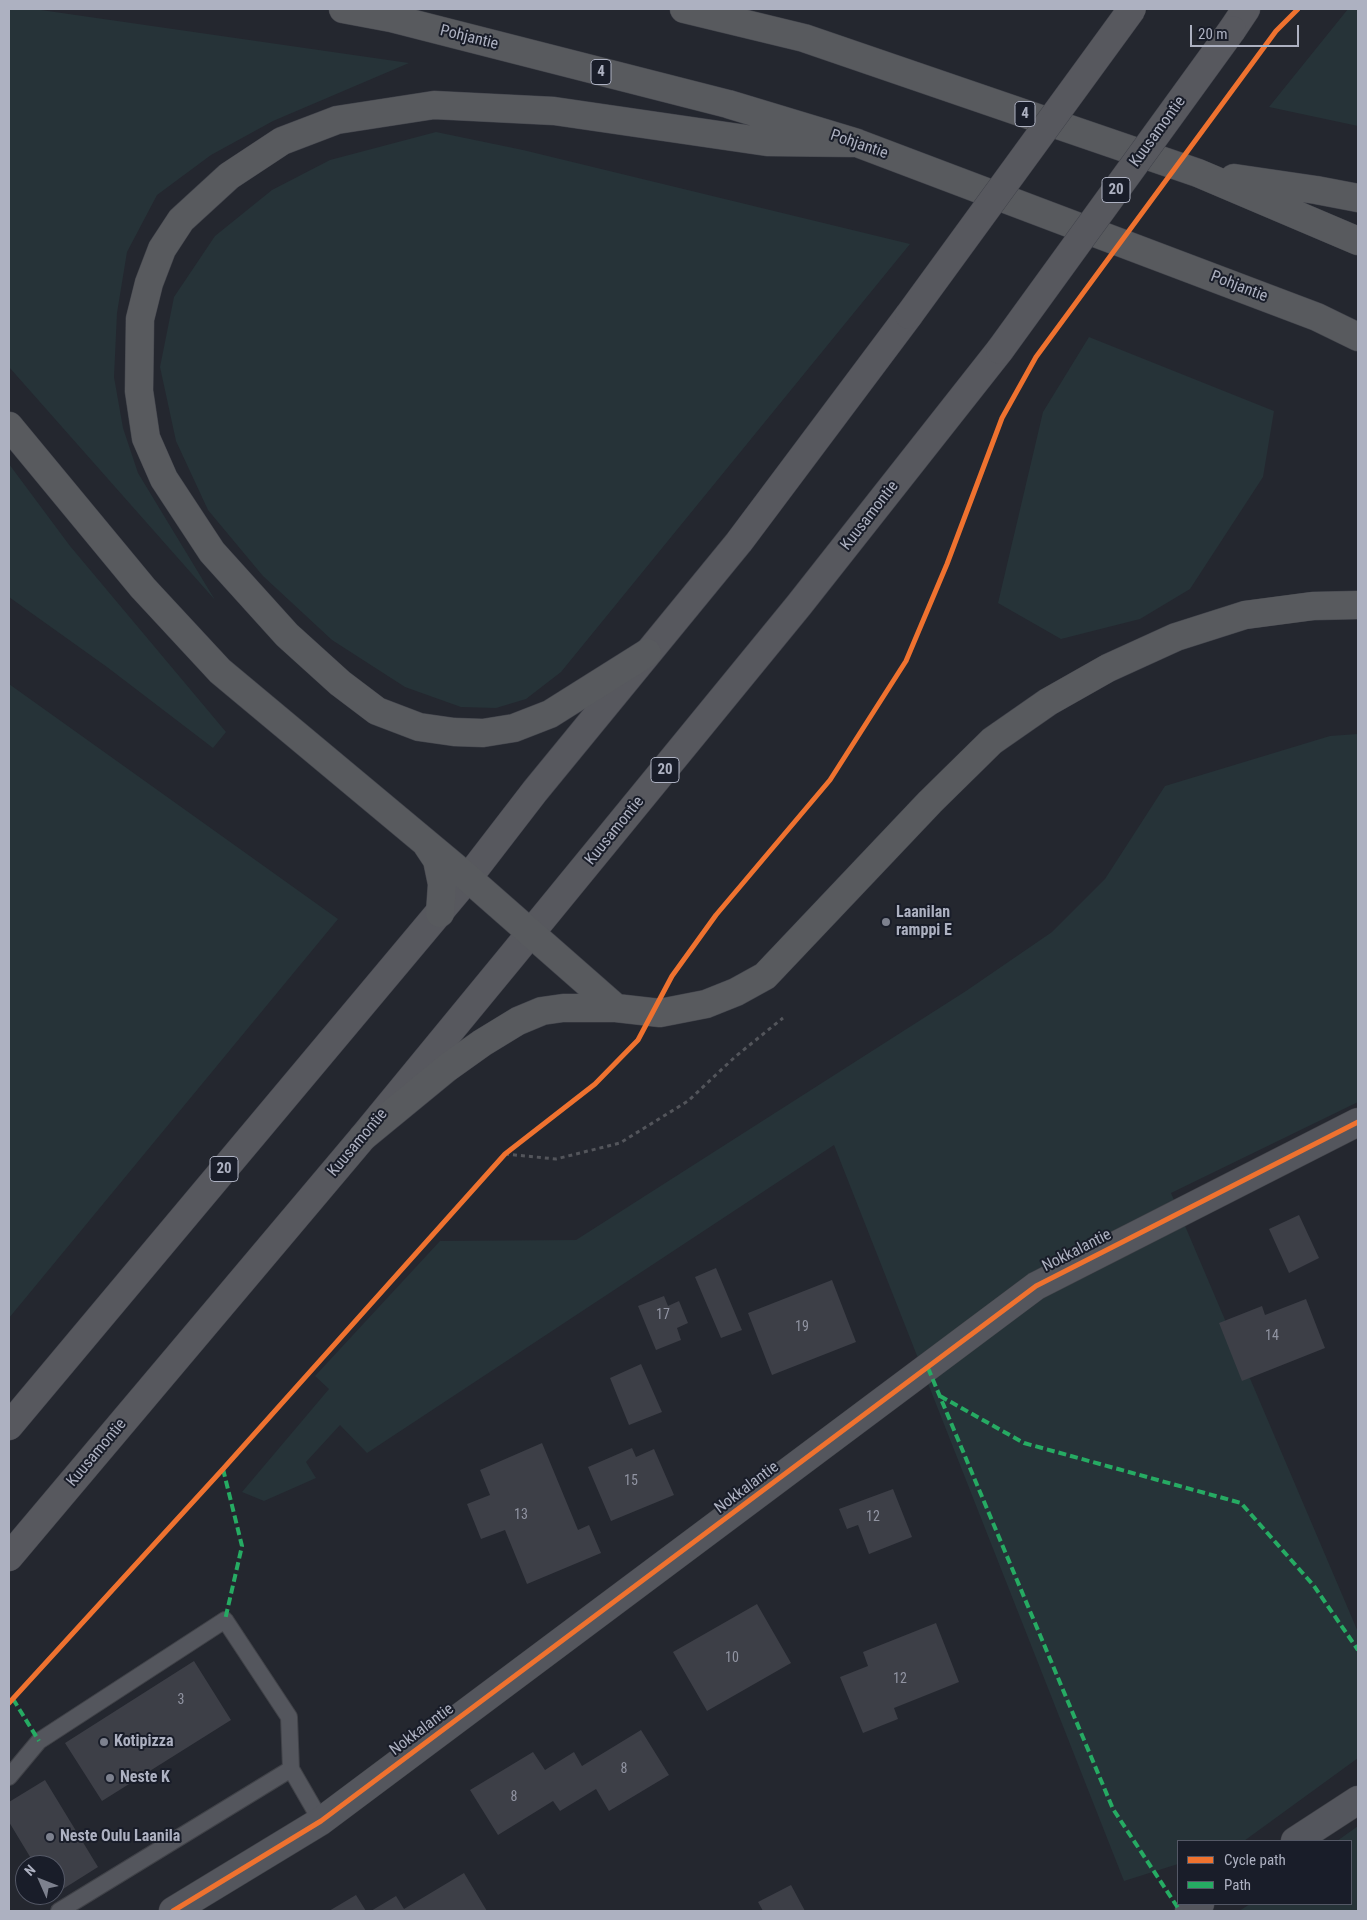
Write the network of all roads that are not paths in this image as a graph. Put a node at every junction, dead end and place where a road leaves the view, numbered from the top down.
1 (343, 9) edge
2 (684, 9) edge
3 (1132, 9) edge
4 (1239, 19) edge
5 (857, 143) junction
6 (1198, 173) junction
7 (1358, 198) edge
8 (1358, 241) edge
9 (1358, 337) edge
10 (9, 426) edge
11 (1358, 605) edge
12 (647, 653) junction
13 (423, 840) junction
14 (468, 878) junction
15 (440, 913) junction
16 (530, 934) junction
17 (616, 1008) junction
18 (1358, 1122) edge
19 (363, 1137) junction
20 (9, 1426) edge
21 (9, 1557) edge
22 (291, 1768) junction
23 (9, 1777) edge
24 (1358, 1800) edge
25 (321, 1821) junction
26 (1297, 1840) edge
27 (59, 1911) edge
28 (173, 1911) edge

1 - 5 highway, Pohjantie / 4
2 - 6 highway, 4
3 - 12 highway, 20, bridge
4 - 16 highway, Kuusamontie / 20, bridge
5 - 9 highway, Pohjantie / 4
5 - 12 highway
6 - 7 highway
6 - 8 highway, 4
10 - 13 highway
11 - 17 highway
12 - 14 highway, 20
13 - 14 highway
13 - 15 highway
14 - 15 highway, 20
14 - 16 highway
15 - 20 highway, 20
16 - 17 highway
16 - 19 highway, Kuusamontie / 20
17 - 19 highway
18 - 25 street, Nokkalantie
19 - 21 highway, Kuusamontie / 20
22 - 23 lane
22 - 25 lane
22 - 27 lane
24 - 26 street
25 - 28 street, Nokkalantie

